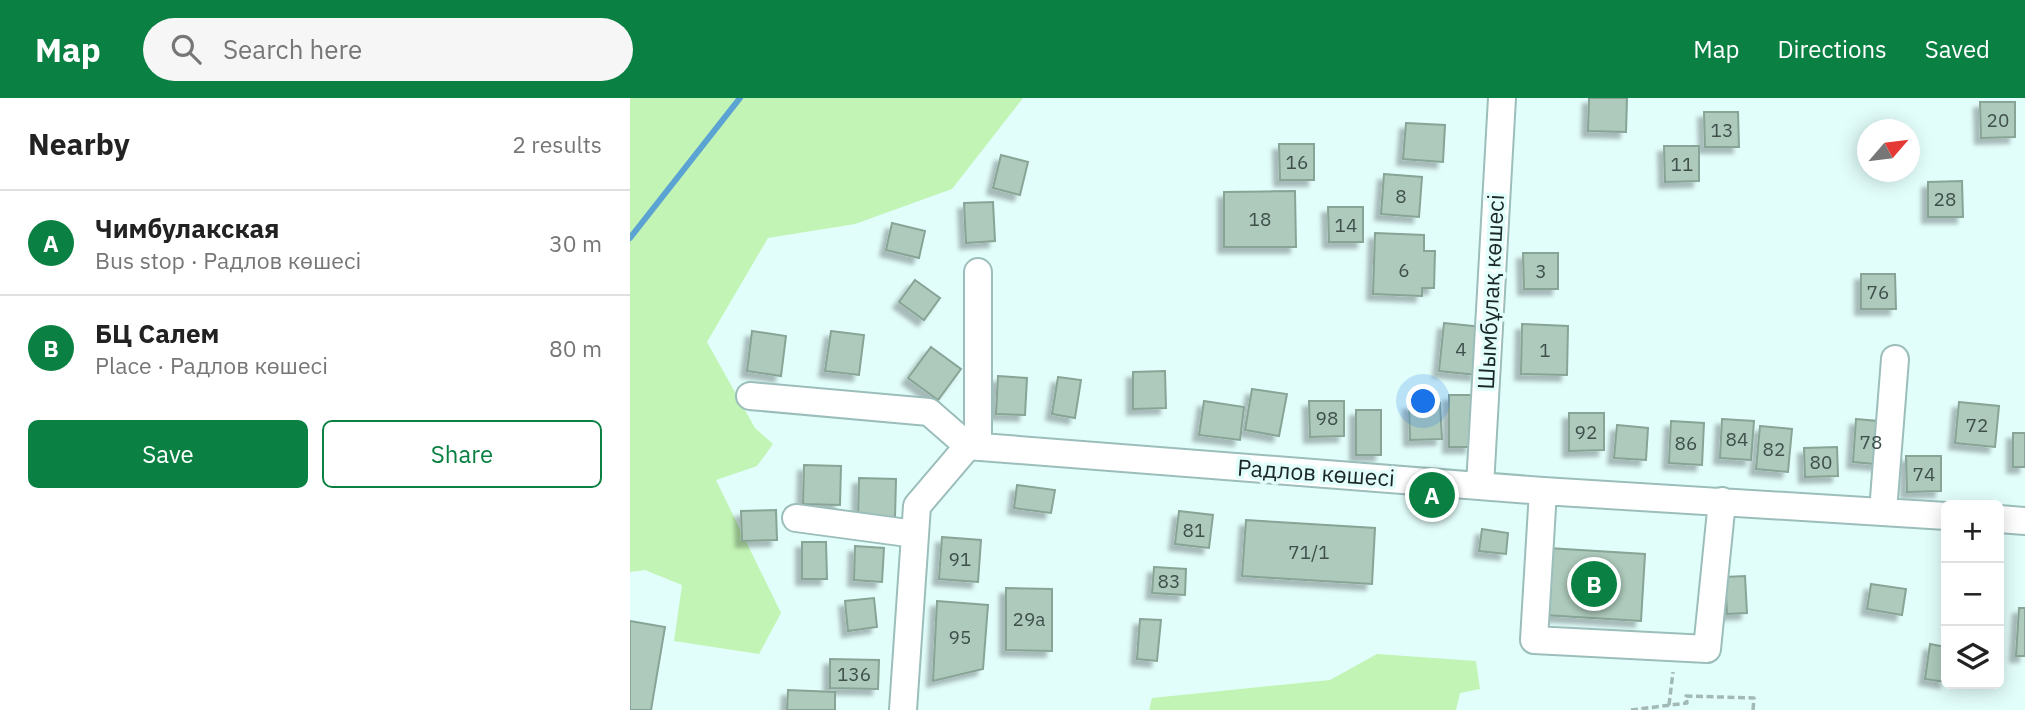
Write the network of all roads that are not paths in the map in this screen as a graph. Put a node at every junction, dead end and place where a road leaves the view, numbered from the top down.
1 (1502, 98) edge
2 (978, 272) dead end
3 (1895, 359) dead end
4 (750, 396) dead end
5 (973, 447) junction
6 (1480, 486) junction
7 (1543, 491) junction
8 (1722, 501) junction
9 (1883, 512) junction
10 (1941, 516) edge
11 (796, 518) dead end
12 (2004, 519) edge
13 (2025, 521) edge
14 (915, 534) junction
15 (904, 710) edge

1 - 6 street, Шымбұлақ көшесі
2 - 5 street
3 - 9 street
4 - 5 street
5 - 6 street, Радлов көшесі
5 - 14 street
6 - 7 street, Радлов көшесі
7 - 8 street, Радлов көшесі
7 - 8 street
8 - 9 street, Радлов көшесі
9 - 10 street, Радлов көшесі
11 - 14 street
12 - 13 street
14 - 15 street

